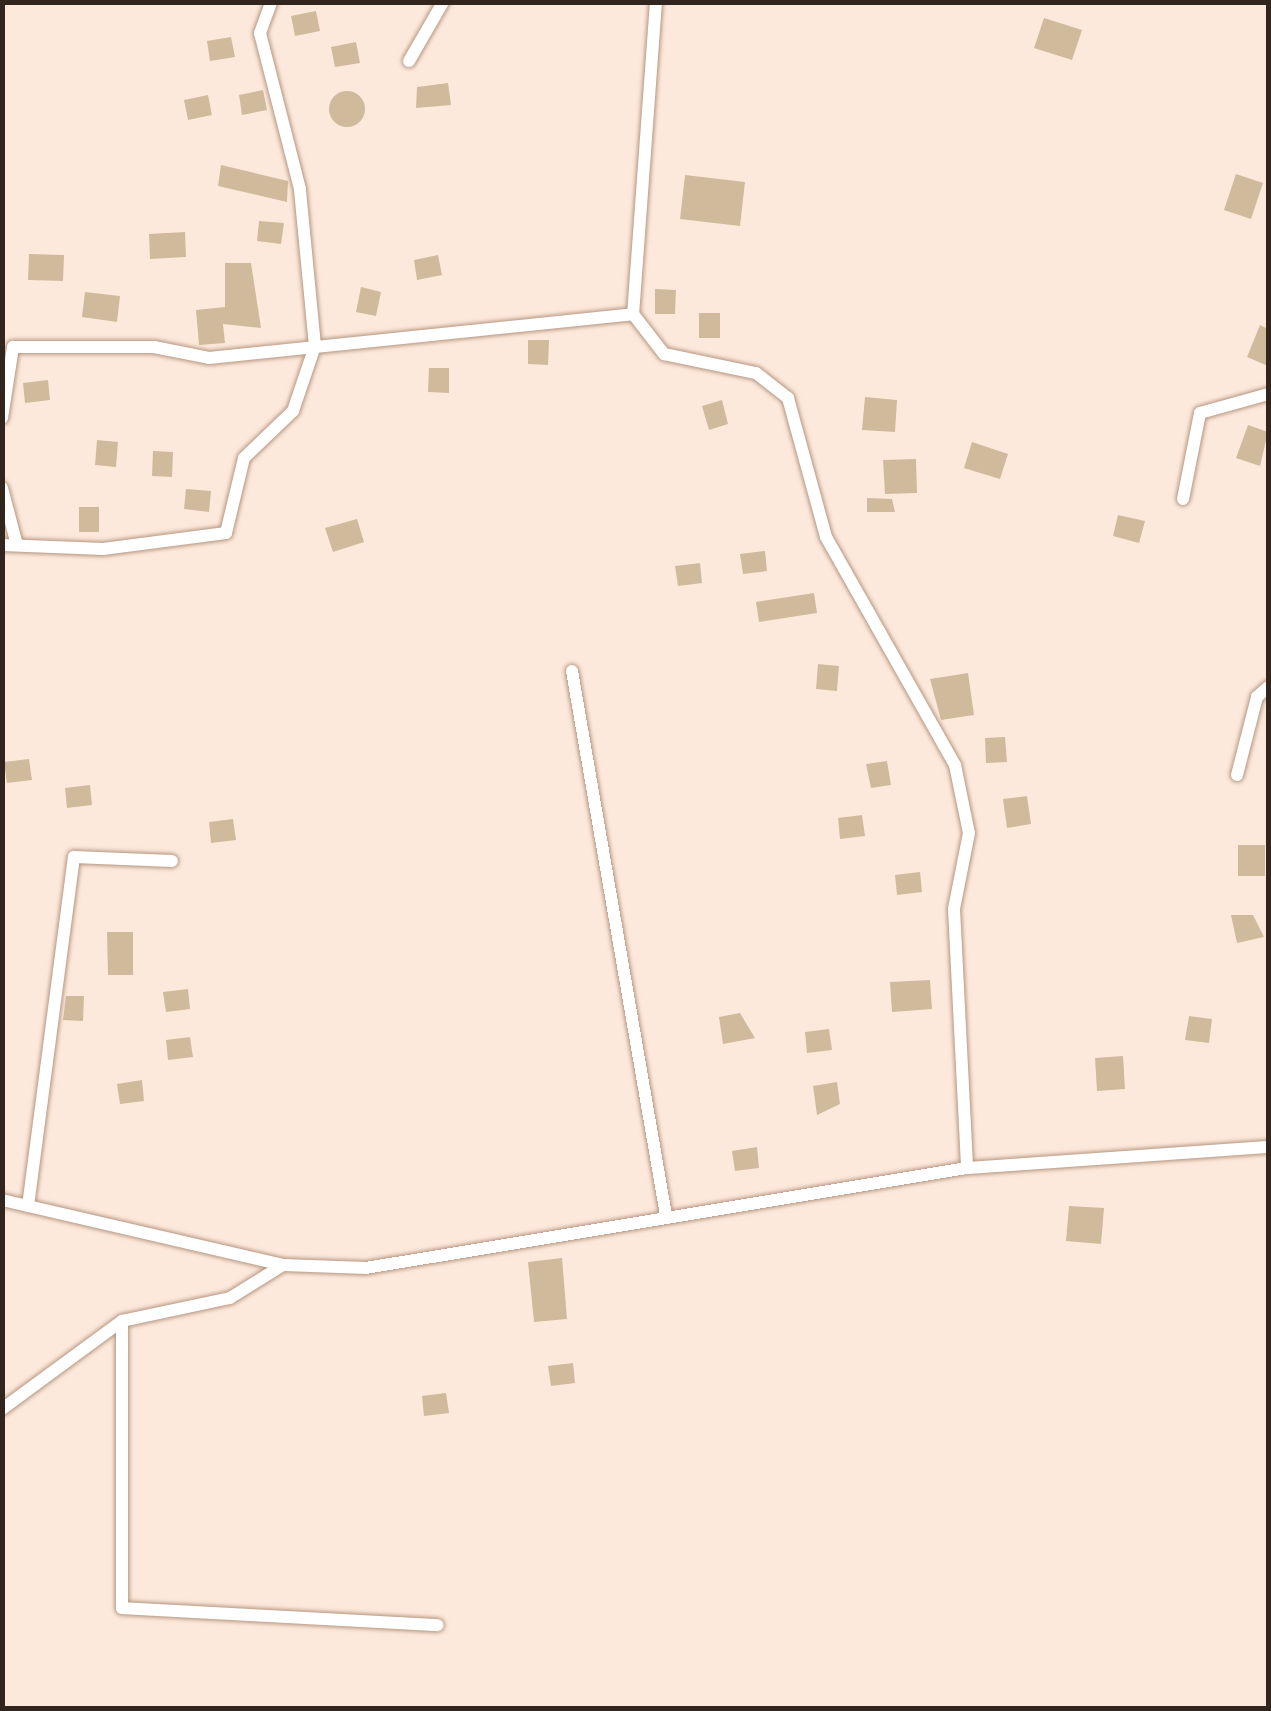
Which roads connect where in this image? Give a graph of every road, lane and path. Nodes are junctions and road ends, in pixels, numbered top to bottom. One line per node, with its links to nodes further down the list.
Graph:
1 (271, 2): 6 (street)
2 (443, 2): 4 (street)
3 (656, 2): 5 (street)
4 (409, 62)
5 (633, 314): 6 (street); 17 (street)
6 (315, 346): 8 (street); 11 (street)
7 (1268, 394): 10 (street)
8 (2, 418)
9 (2, 488): 11 (street)
10 (1183, 499)
11 (10, 545)
12 (572, 671): 20 (street)
13 (1268, 687): 14 (street)
14 (1237, 775)
15 (172, 861): 19 (street)
16 (1268, 1146): 17 (street)
17 (968, 1168): 20 (street)
18 (2, 1200): 19 (street)
19 (28, 1206): 21 (street)
20 (666, 1215): 21 (street)
21 (284, 1265): 22 (street)
22 (122, 1321): 23 (street); 24 (street)
23 (2, 1409)
24 (438, 1625)

